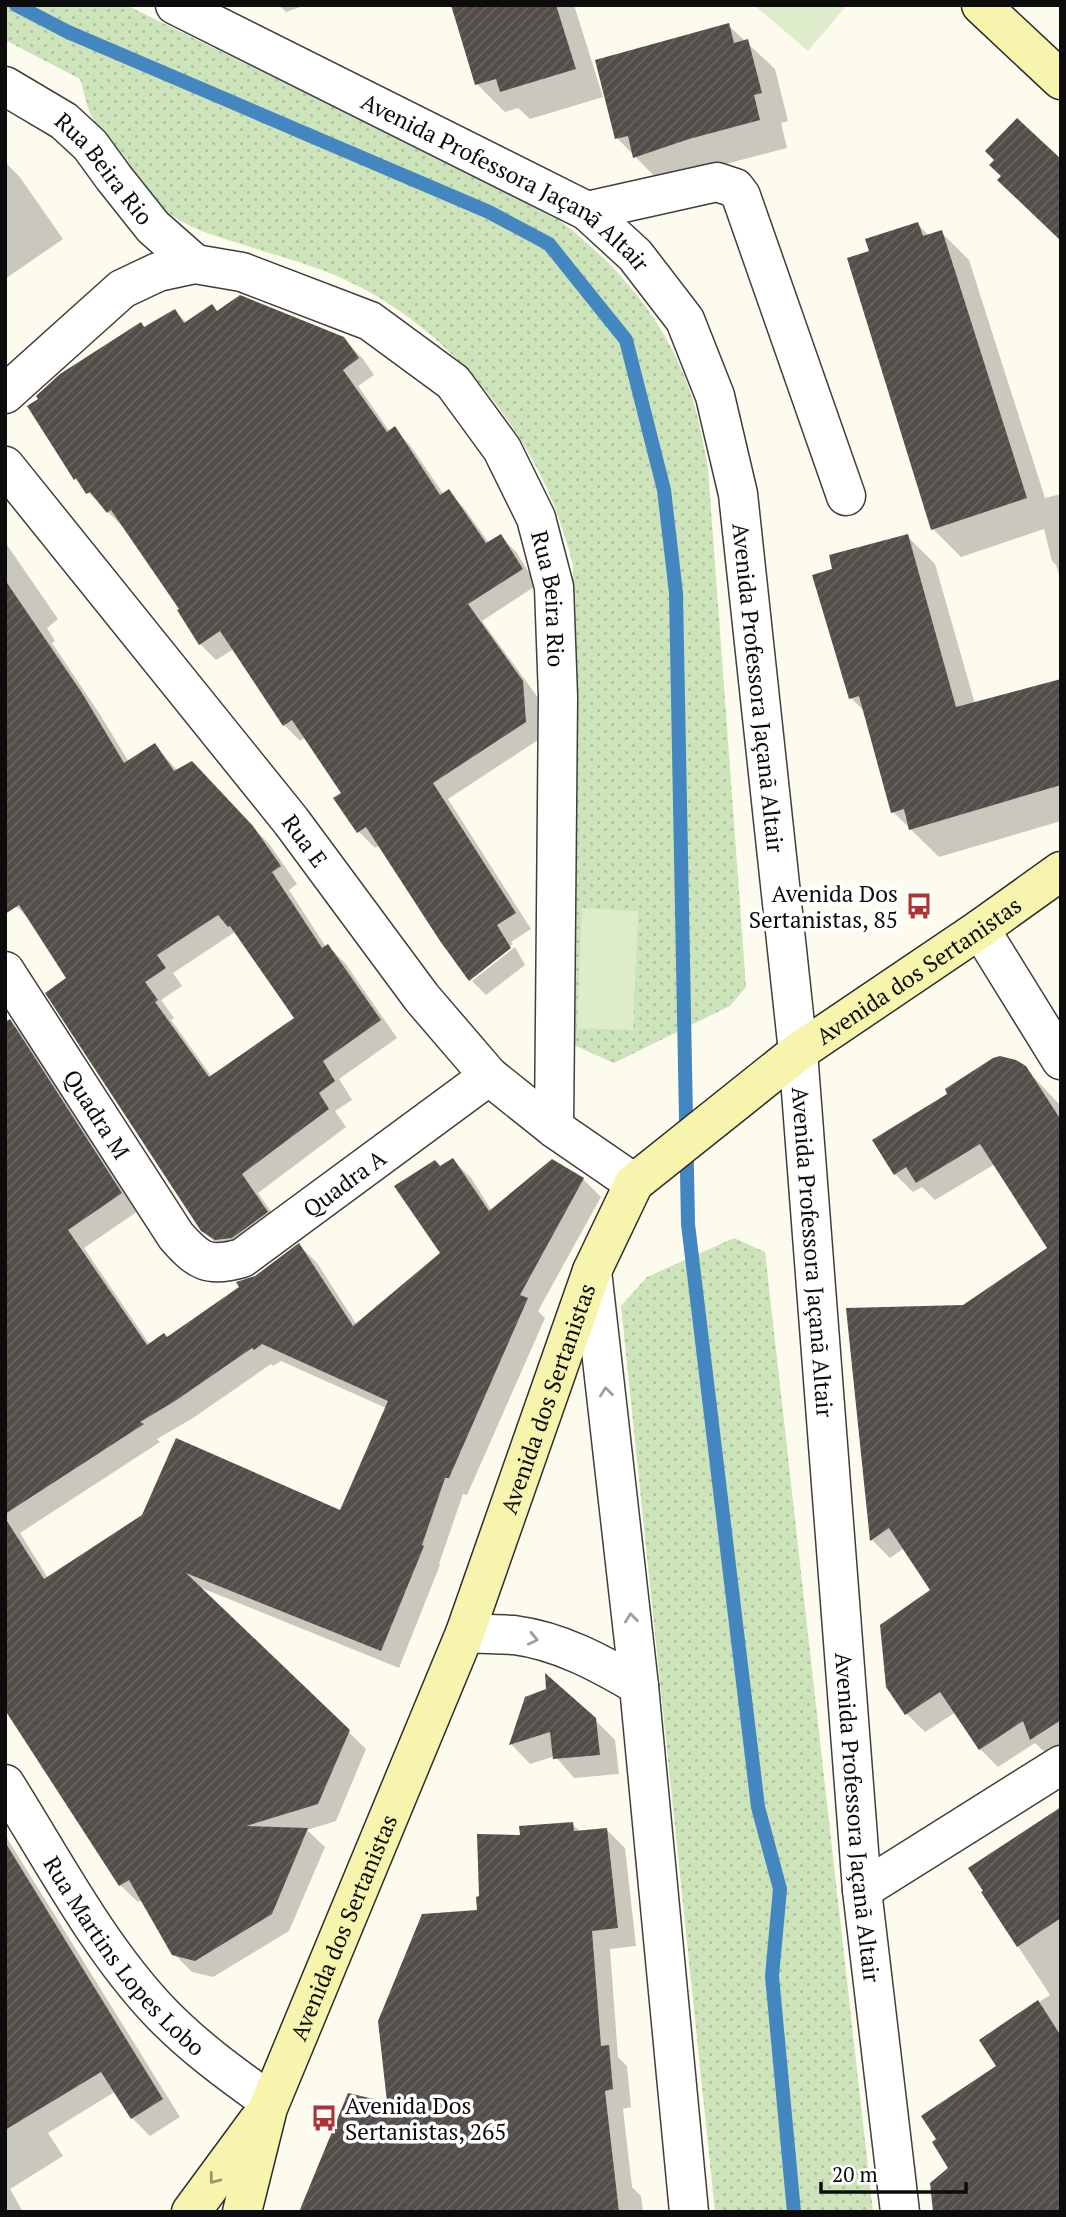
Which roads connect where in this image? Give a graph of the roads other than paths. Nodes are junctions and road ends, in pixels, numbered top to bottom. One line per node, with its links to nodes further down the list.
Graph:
1 (175, 5): 5 (street, Avenida Professora Jaçanã Altair)
2 (981, 5): 3 (main road)
3 (1061, 80)
4 (5, 86): 6 (street, Rua Beira Rio)
5 (587, 211): 9 (street); 13 (street, Avenida Professora Jaçanã Altair)
6 (195, 264): 7 (street, Rua Beira Rio); 16 (street, Rua Beira Rio)
7 (5, 394)
8 (5, 466): 15 (street, Rua E)
9 (846, 496)
10 (1061, 871): 11 (main road, Avenida dos Sertanistas)
11 (980, 929): 13 (main road, Avenida dos Sertanistas); 14 (street)
12 (5, 971): 18 (street, Quadra M)
13 (798, 1052): 17 (main road, Avenida dos Sertanistas); 24 (street, Avenida Professora Jaçanã Altair)
14 (1061, 1060)
15 (489, 1076): 16 (street, Rua E); 18 (street, Quadra A)
16 (554, 1128): 17 (street, Rua E)
17 (645, 1173): 19 (main road, Avenida dos Sertanistas)
18 (193, 1255)
19 (592, 1271): 20 (main road, Avenida dos Sertanistas); 21 (street, one-way to 19)
20 (465, 1633): 21 (street, one-way to 21); 25 (main road, Avenida dos Sertanistas)
21 (639, 1686): 28 (street)
22 (1061, 1765): 24 (street)
23 (5, 1784): 25 (street, Rua Martins Lopes Lobo)
24 (863, 1890): 29 (street, Avenida Professora Jaçanã Altair)
25 (269, 2105): 26 (main road, Avenida dos Sertanistas, one-way to 26); 27 (main road, Avenida dos Sertanistas)
26 (191, 2212)
27 (242, 2212)
28 (689, 2212)
29 (900, 2212)

